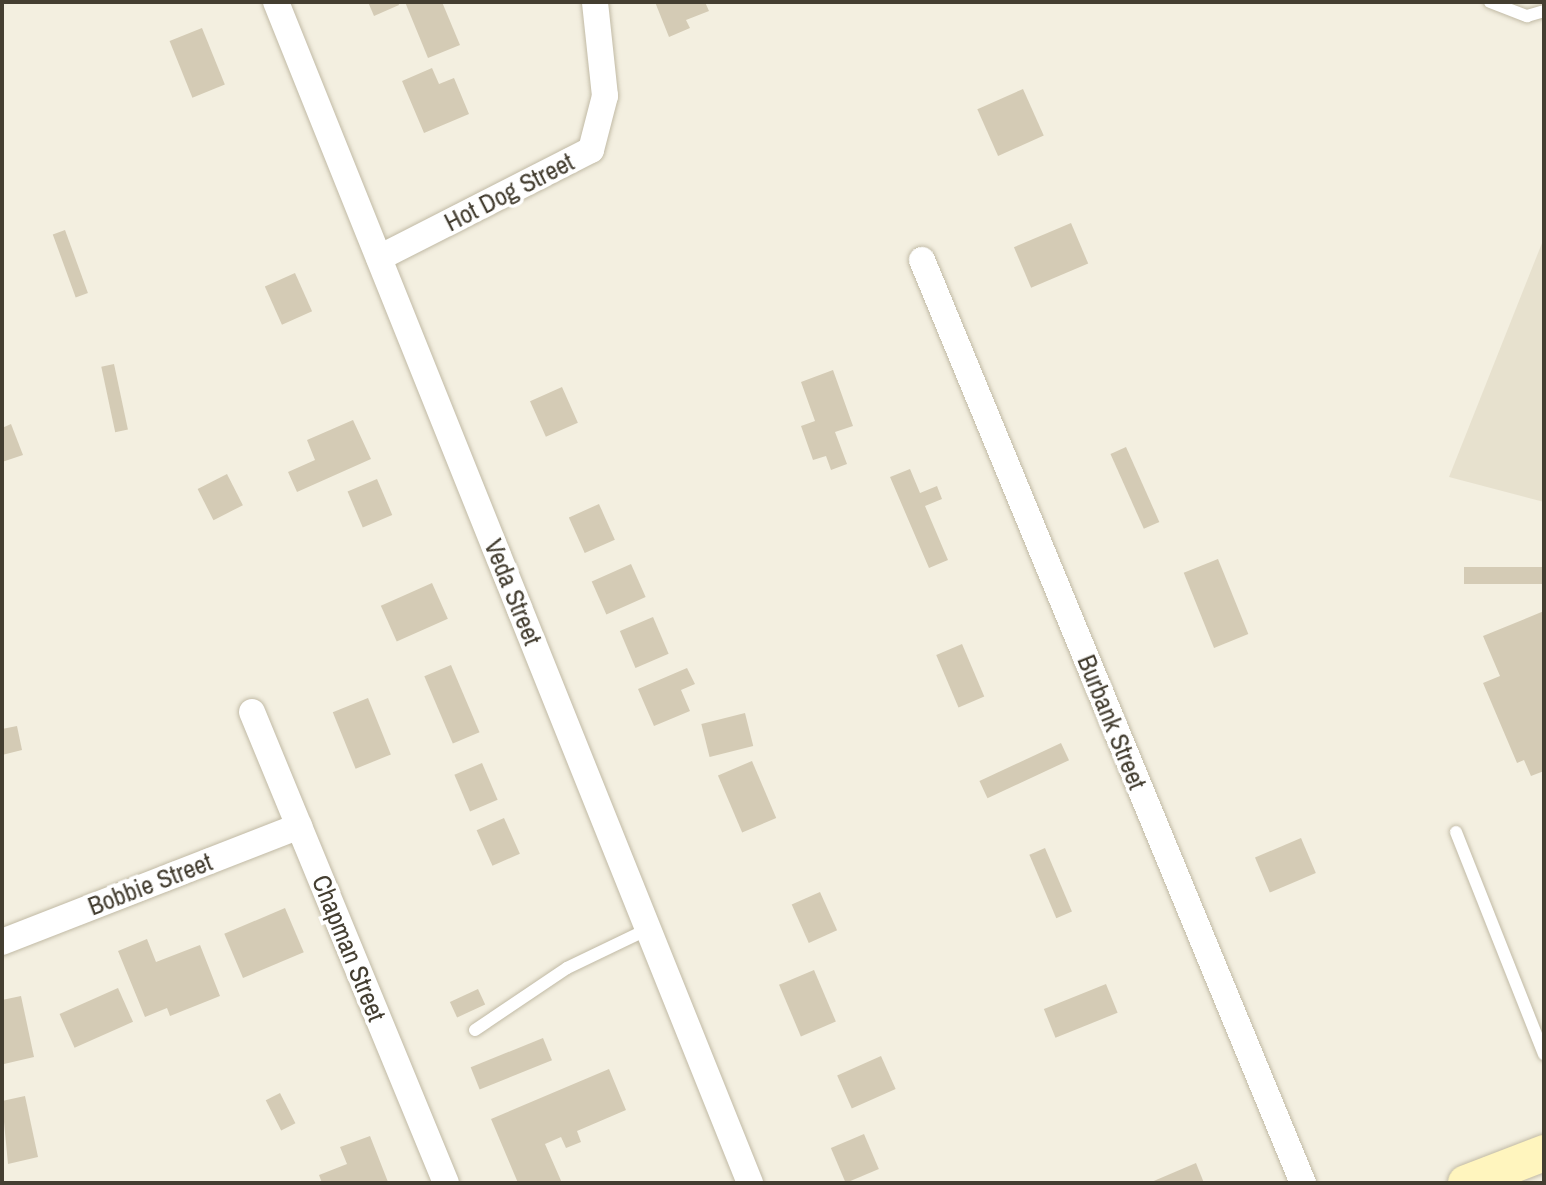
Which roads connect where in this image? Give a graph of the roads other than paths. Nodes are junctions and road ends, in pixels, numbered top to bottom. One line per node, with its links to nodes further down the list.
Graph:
1 (276, 2): 5 (street, Veda Street)
2 (595, 2): 5 (street, Hot Dog Street)
3 (1490, 2): 4 (lane)
4 (1544, 11)
5 (379, 258): 10 (street, Veda Street)
6 (922, 260): 17 (street, Burbank Street)
7 (252, 712): 8 (street, Chapman Street)
8 (299, 826): 11 (street, Bobbie Street); 15 (street, Chapman Street)
9 (1456, 832): 13 (lane)
10 (648, 929): 12 (lane); 16 (street, Veda Street)
11 (2, 942)
12 (475, 1030)
13 (1544, 1054)
14 (1544, 1153): 18 (main road)
15 (446, 1183)
16 (750, 1183)
17 (1303, 1183)
18 (1466, 1183)

